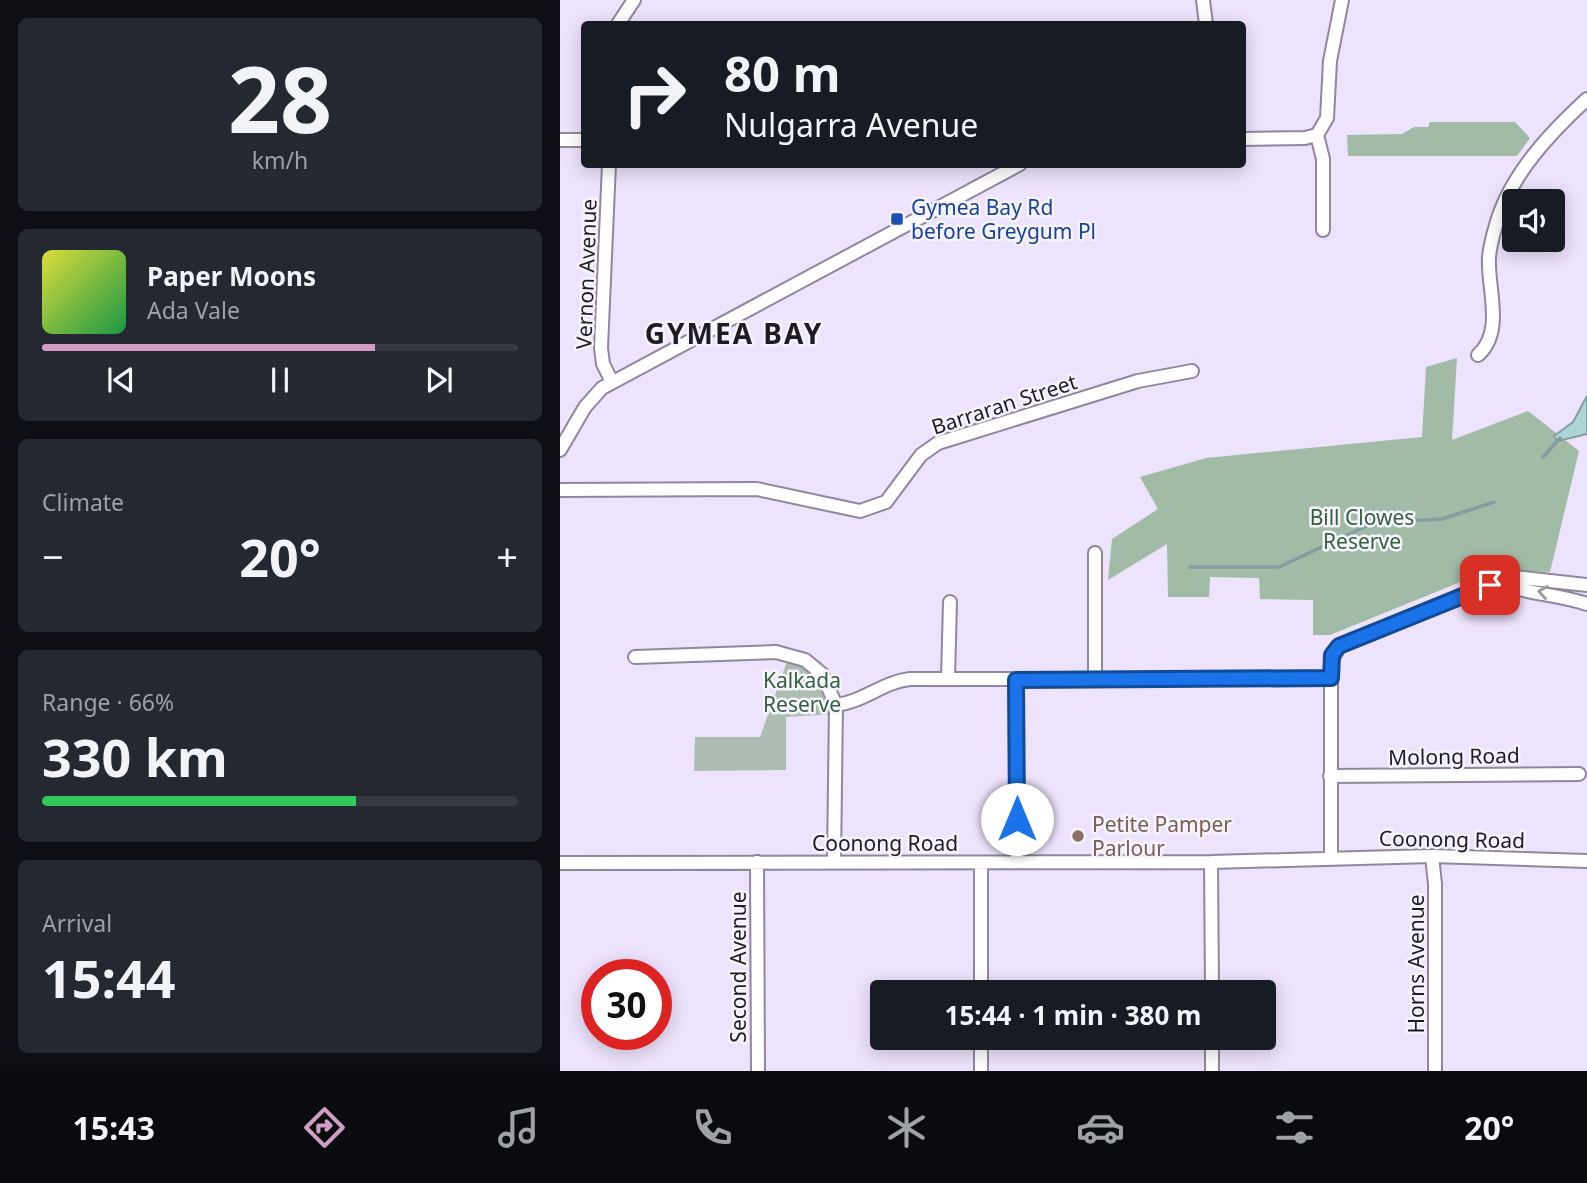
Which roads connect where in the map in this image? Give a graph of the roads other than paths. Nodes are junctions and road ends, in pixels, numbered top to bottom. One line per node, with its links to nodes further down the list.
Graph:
1 (634, 0): 4 (street)
2 (1203, 0): 5 (street)
3 (1342, 0): 7 (street)
4 (620, 21)
5 (1206, 21)
6 (1587, 99): 14 (street)
7 (1317, 135): 8 (street); 13 (street)
8 (1246, 139)
9 (560, 141): 10 (street)
10 (581, 141)
11 (609, 168): 16 (street, Vernon Avenue)
12 (1013, 168): 16 (street)
13 (1323, 230)
14 (1478, 355)
15 (1192, 371): 18 (street, Barraran Street)
16 (612, 382): 17 (street)
17 (560, 450)
18 (560, 490)
19 (1095, 553): 26 (street)
20 (1499, 583): 21 (street); 23 (street, one-way to 20); 27 (street)
21 (1587, 585)
22 (950, 601): 25 (street)
23 (1587, 604)
24 (635, 657): 29 (street)
25 (948, 678): 28 (street); 29 (street)
26 (1095, 678): 27 (street); 28 (street)
27 (1331, 678): 31 (street)
28 (1016, 680): 37 (street)
29 (836, 705): 36 (street)
30 (1579, 774): 31 (street, Molong Road)
31 (1330, 776): 33 (street)
32 (1432, 856): 33 (street, Coonong Road); 34 (street, Coonong Road); 48 (street, Horns Avenue)
33 (1331, 859): 38 (street, Coonong Road)
34 (1587, 861)
35 (757, 862): 36 (street, Coonong Road); 39 (street, Coonong Road); 45 (street, Second Avenue)
36 (834, 862): 40 (street, Coonong Road)
37 (1017, 862): 38 (street, Coonong Road); 40 (street, Coonong Road)
38 (1211, 862): 42 (street)
39 (560, 863)
40 (981, 863): 41 (street)
41 (981, 980)
42 (1212, 980)
43 (981, 1050): 46 (street)
44 (1212, 1050): 47 (street)
45 (758, 1071)
46 (981, 1071)
47 (1212, 1071)
48 (1435, 1071)

